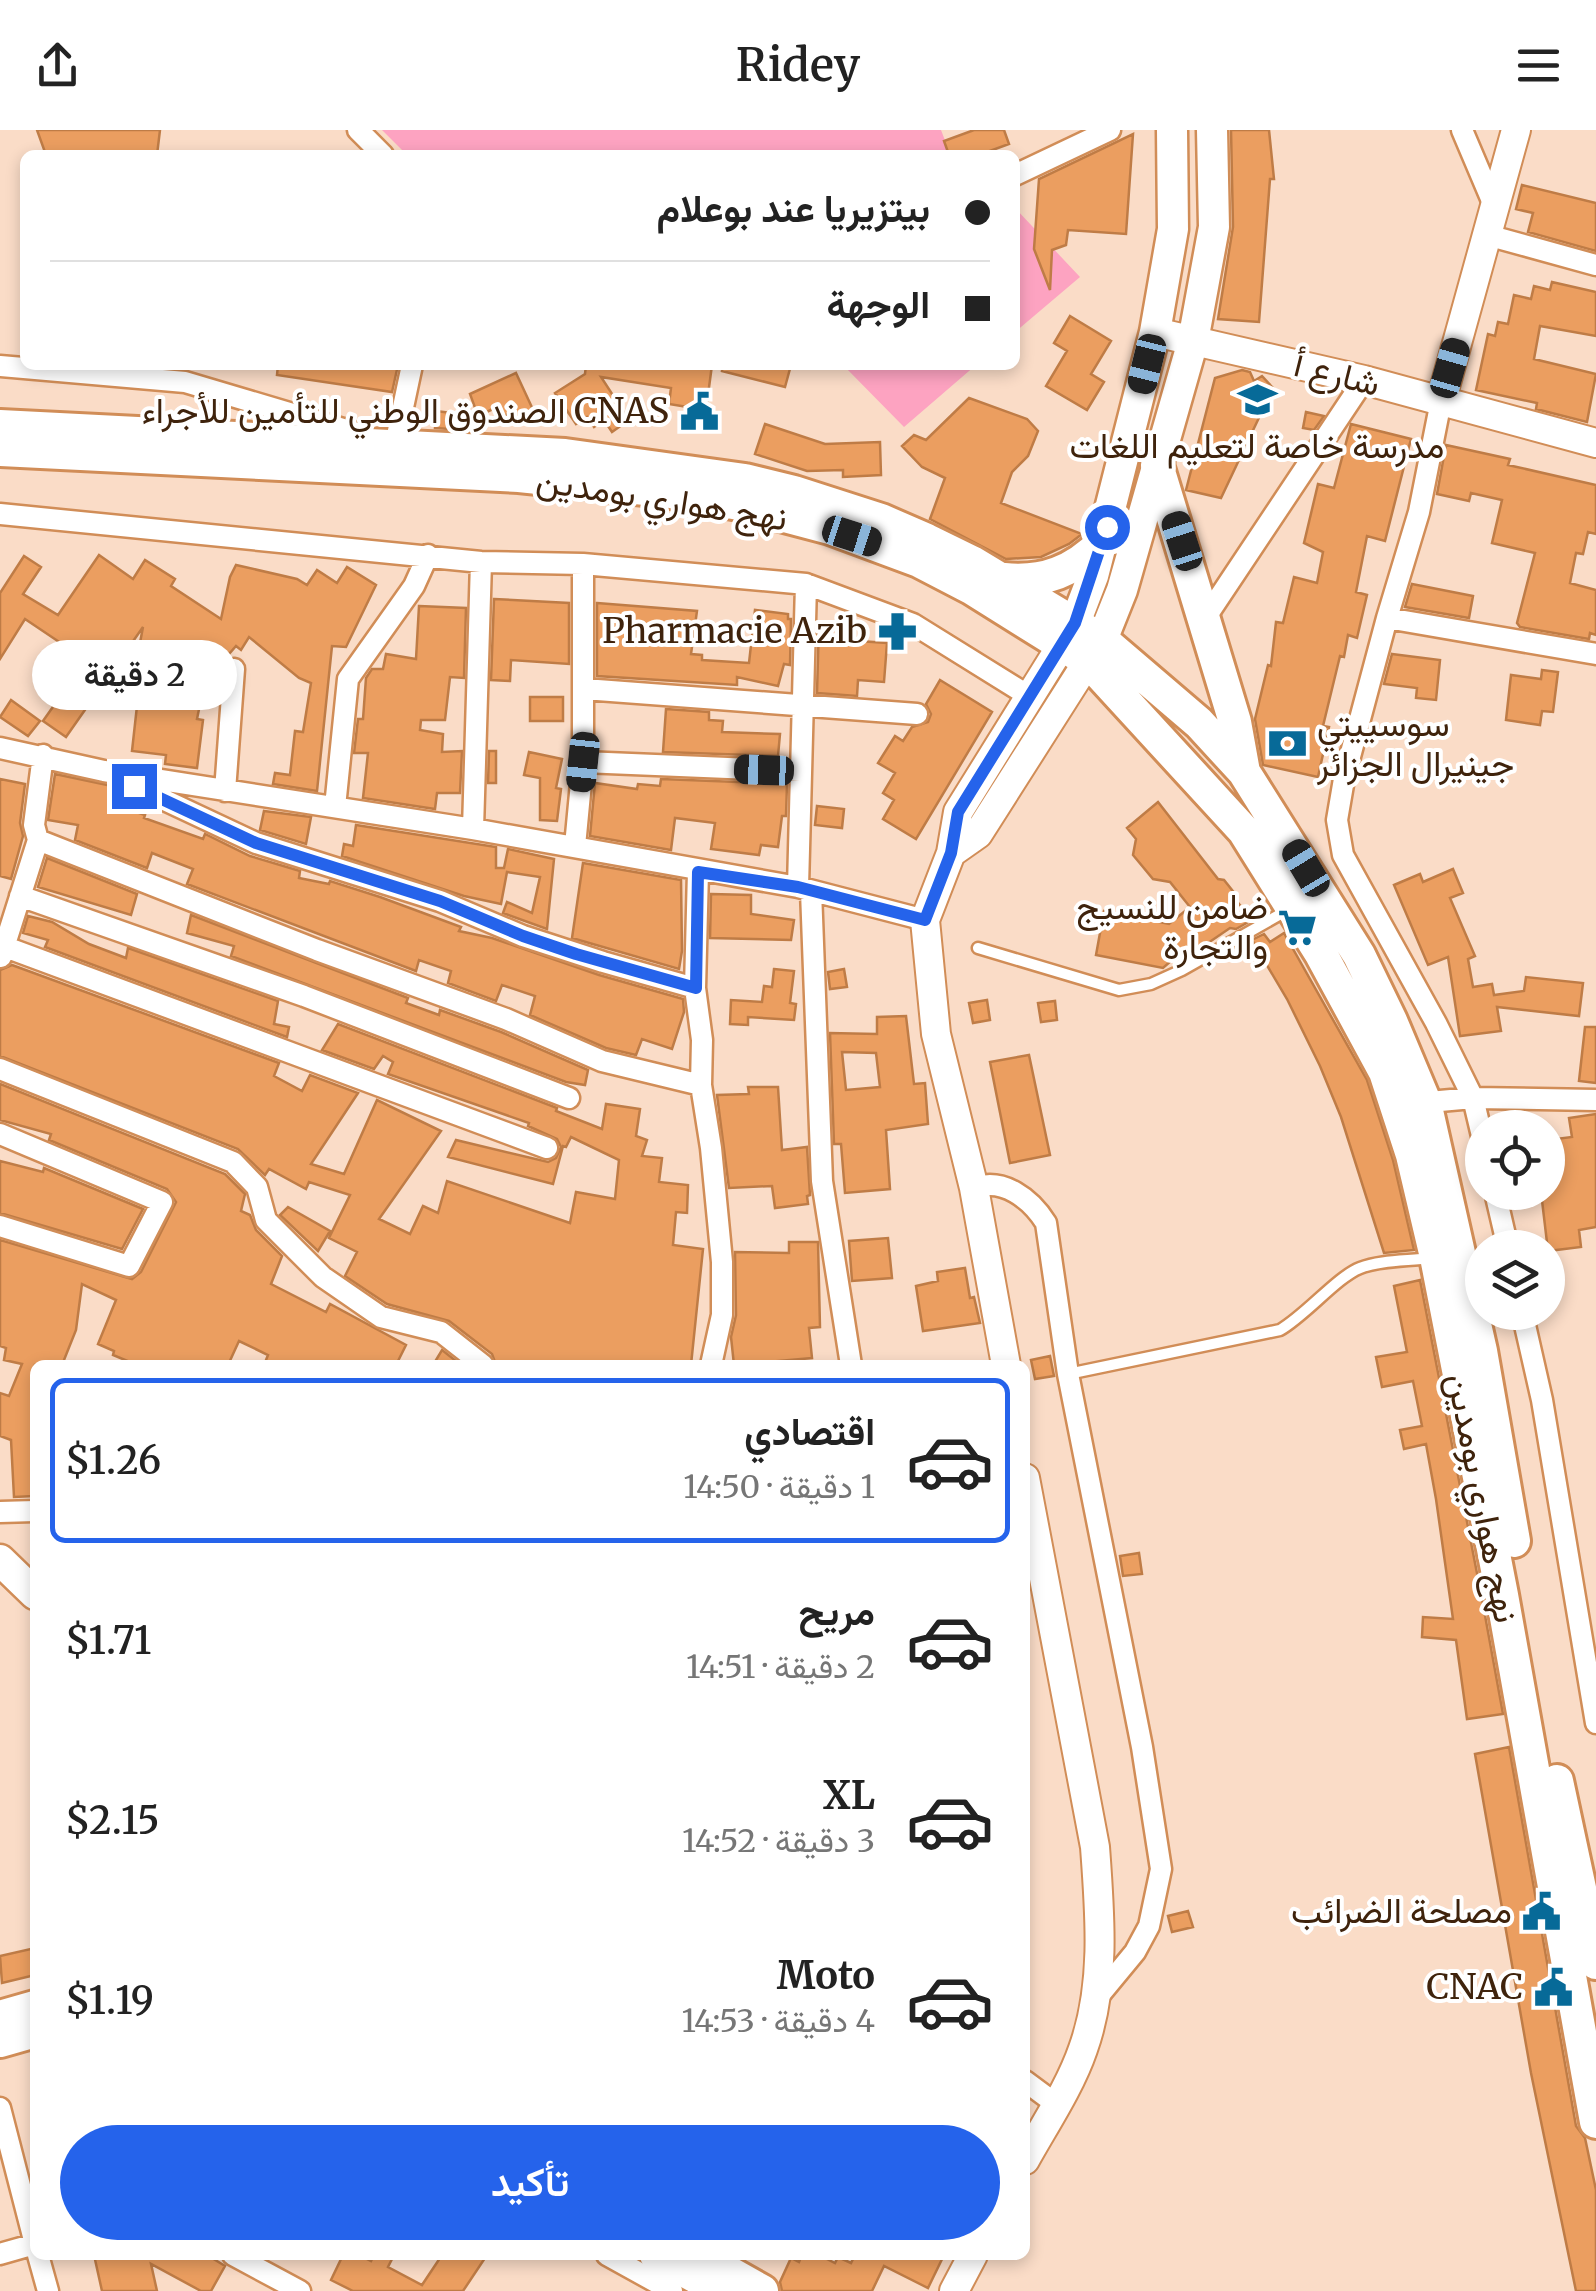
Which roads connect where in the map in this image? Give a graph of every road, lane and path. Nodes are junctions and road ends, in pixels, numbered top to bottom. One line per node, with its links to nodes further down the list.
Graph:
1 (358, 130): 7 (street)
2 (1110, 130): 8 (street)
3 (1172, 130): 12 (main road)
4 (1212, 130): 13 (main road)
5 (1462, 130): 9 (street)
6 (1516, 130): 9 (street)
7 (378, 150)
8 (1020, 173)
9 (1494, 203): 10 (street)
10 (1487, 235): 11 (street); 17 (street)
11 (1596, 265)
12 (1155, 332): 13 (street, شارع أ); 24 (main road)
13 (1193, 341): 16 (street, شارع أ); 22 (main road)
14 (46, 370): 20 (street)
15 (411, 370): 20 (street)
16 (1364, 380): 17 (street, شارع أ); 30 (street)
17 (1440, 402): 19 (street, شارع أ); 31 (street)
18 (0, 426): 20 (main road, نهج هواري بومدين)
19 (1596, 443)
20 (395, 445): 28 (main road, نهج هواري بومدين)
21 (0, 450): 32 (main road, نهج هواري بومدين)
22 (1157, 465): 30 (main road); 32 (main road)
23 (0, 514): 25 (street)
24 (1102, 542): 28 (main road); 32 (main road)
25 (428, 555): 26 (street); 46 (street)
26 (481, 562): 27 (street); 47 (street)
27 (584, 564): 29 (street); 35 (street)
28 (1002, 579): 32 (main road, نهج هواري بومدين)
29 (806, 584): 36 (street); 37 (street)
30 (1206, 617): 44 (main road)
31 (1386, 618): 33 (street); 62 (street)
32 (1082, 642): 36 (street); 44 (main road, نهج هواري بومدين); 50 (street); 54 (main road, نهج هواري بومدين)
33 (1596, 654)
34 (234, 669): 45 (street)
35 (584, 690): 37 (street); 41 (street)
36 (1030, 696): 50 (street)
37 (804, 708): 38 (street); 43 (street)
38 (917, 714)
39 (0, 748): 40 (street)
40 (43, 756): 42 (street); 48 (street)
41 (583, 762): 43 (street); 49 (street)
42 (104, 771): 45 (street); 58 (street)
43 (800, 771): 52 (street)
44 (1244, 772): 64 (main road, نهج هواري بومدين)
45 (225, 790): 46 (street)
46 (335, 807): 47 (street)
47 (474, 829): 49 (street)
48 (38, 840): 53 (street); 60 (street)
49 (575, 846): 51 (street)
50 (951, 853): 55 (street)
51 (698, 872): 52 (street); 58 (street)
52 (805, 889): 55 (street); 74 (street)
53 (20, 896): 57 (street); 61 (street)
54 (1291, 908): 56 (lane); 64 (main road, نهج هواري بومدين)
55 (925, 920): 68 (street)
56 (978, 948)
57 (1, 950): 67 (street)
58 (696, 988): 60 (street)
59 (0, 1068): 72 (street)
60 (701, 1084): 73 (street)
61 (570, 1098)
62 (1473, 1098): 63 (street); 64 (street); 65 (street)
63 (1596, 1100)
64 (1410, 1104): 70 (main road, نهج هواري بومدين); 83 (main road, نهج هواري بومدين)
65 (1476, 1110)
66 (0, 1134): 69 (street)
67 (547, 1148)
68 (974, 1188): 75 (street); 76 (street)
69 (0, 1226)
70 (1436, 1257): 76 (lane); 92 (main road, نهج هواري بومدين)
71 (1526, 1330): 82 (street)
72 (477, 1360)
73 (712, 1360)
74 (850, 1360)
75 (1005, 1360)
76 (1068, 1374): 84 (street)
77 (1030, 1504): 84 (street)
78 (30, 1511): 79 (street)
79 (0, 1512)
80 (0, 1560): 81 (main road)
81 (30, 1589)
82 (1596, 1724)
83 (1596, 1963)
84 (1097, 1998): 90 (street)
85 (30, 2008): 86 (main road)
86 (0, 2017)
87 (30, 2032): 88 (main road)
88 (0, 2041)
89 (1030, 2084): 90 (street)
90 (1056, 2104): 93 (street)
91 (0, 2108): 94 (street)
92 (1596, 2122)
93 (1030, 2151)
94 (30, 2225)
95 (30, 2245): 96 (street)
96 (0, 2254)
97 (39, 2260): 103 (street)
98 (242, 2260): 104 (street)
99 (616, 2260): 105 (street)
100 (665, 2260): 106 (main road)
101 (707, 2260): 107 (main road)
102 (970, 2260): 108 (street)
103 (48, 2291)
104 (300, 2291)
105 (672, 2291)
106 (720, 2291)
107 (762, 2291)
108 (954, 2291)

